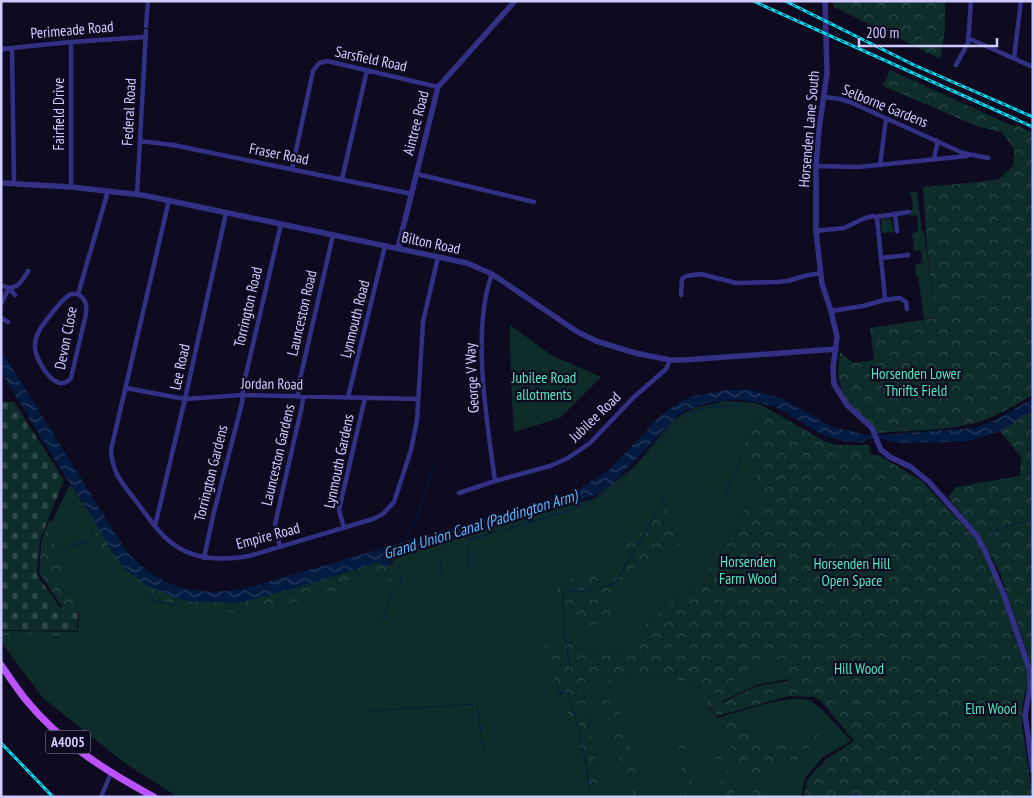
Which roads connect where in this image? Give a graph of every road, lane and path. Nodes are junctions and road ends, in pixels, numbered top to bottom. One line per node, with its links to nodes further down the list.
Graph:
1 (148, 1): 6 (street, Federal Road)
2 (515, 1): 15 (street, Aintree Road)
3 (825, 1): 16 (street, Horsenden Lane South)
4 (971, 1): 7 (street)
5 (1021, 1): 11 (street)
6 (145, 38): 8 (street, Perimeade Road); 19 (street, Federal Road)
7 (968, 38): 11 (street); 12 (street)
8 (72, 42): 9 (street, Perimeade Road); 28 (street, Fairfield Drive)
9 (12, 48): 10 (street, Perimeade Road); 27 (street)
10 (1, 49)
11 (1014, 58): 13 (street)
12 (956, 65)
13 (1033, 67)
14 (367, 70): 15 (street, Sarsfield Road); 23 (street, Sarsfield Road); 25 (street)
15 (438, 87): 24 (street, Aintree Road)
16 (824, 97): 17 (street, Selborne Gardens); 22 (street, Horsenden Lane South)
17 (886, 119): 18 (street, Selborne Gardens); 21 (street)
18 (936, 140): 20 (street, Selborne Gardens); 20 (street, Selborne Gardens)
19 (140, 141): 23 (street, Fraser Road); 31 (street, Federal Road)
20 (934, 158): 21 (street)
21 (880, 165): 22 (street)
22 (816, 166): 39 (street, Horsenden Lane South)
23 (292, 169): 25 (street, Fraser Road)
24 (417, 174): 30 (street, Aintree Road); 33 (street)
25 (342, 179): 30 (street, Fraser Road)
26 (1, 183): 27 (street, Bilton Road)
27 (14, 184): 28 (street, Bilton Road)
28 (71, 187): 29 (street, Bilton Road)
29 (108, 191): 31 (street, Bilton Road); 52 (street, Devon Close)
30 (412, 194): 43 (street, Aintree Road)
31 (137, 195): 32 (street, Bilton Road)
32 (169, 200): 35 (street, Bilton Road); 63 (street, Empire Road)
33 (534, 202)
34 (909, 212): 36 (street)
35 (226, 213): 38 (street, Bilton Road); 68 (street, Lee Road)
36 (895, 214): 37 (street); 40 (street)
37 (876, 217): 39 (street); 46 (street)
38 (281, 224): 41 (street, Bilton Road); 64 (street, Torrington Road)
39 (816, 231): 48 (street, Horsenden Lane South)
40 (897, 231)
41 (333, 235): 42 (street, Bilton Road); 65 (street, Launceston Road)
42 (385, 246): 43 (street, Bilton Road); 66 (street, Lynmouth Road)
43 (398, 248): 45 (street, Bilton Road)
44 (908, 255): 46 (street)
45 (438, 257): 49 (street, Bilton Road); 69 (street, Empire Road)
46 (881, 258): 55 (street)
47 (25, 273): 51 (street)
48 (820, 273): 54 (street); 58 (street, Horsenden Lane South)
49 (492, 274): 62 (street, Bilton Road); 70 (street, George V Way)
50 (1, 285): 51 (street)
51 (9, 288): 53 (street); 56 (street)
52 (78, 294): 52 (street, Devon Close)
53 (14, 295)
54 (681, 295)
55 (884, 300): 57 (street); 58 (street)
56 (1, 304)
57 (907, 309)
58 (831, 311): 61 (street, Horsenden Lane South)
59 (1, 318): 60 (street)
60 (8, 322)
61 (836, 349): 62 (street, Bilton Road); 77 (street, Horsenden Lane South)
62 (670, 360): 70 (street, Jubilee Road)
63 (126, 388): 68 (street, Jordan Road); 72 (street, Empire Road)
64 (243, 395): 65 (street, Jordan Road); 68 (street, Jordan Road); 75 (street, Torrington Gardens)
65 (300, 397): 66 (street, Jordan Road); 74 (street, Launceston Gardens)
66 (348, 397): 67 (street, Jordan Road)
67 (366, 398): 69 (street, Jordan Road); 73 (street, Lynmouth Gardens)
68 (185, 399): 72 (street, Lee Road)
69 (418, 399): 73 (street, Empire Road)
70 (495, 481): 71 (street, Jubilee Road)
71 (459, 493)
72 (155, 526): 75 (street, Empire Road)
73 (344, 528): 74 (street, Empire Road)
74 (280, 546): 75 (street, Empire Road)
75 (204, 558)
76 (1, 665): 78 (main road, A4005)
77 (1033, 771)
78 (111, 774): 79 (street); 80 (main road, A4005)
79 (101, 797)
80 (154, 797)

